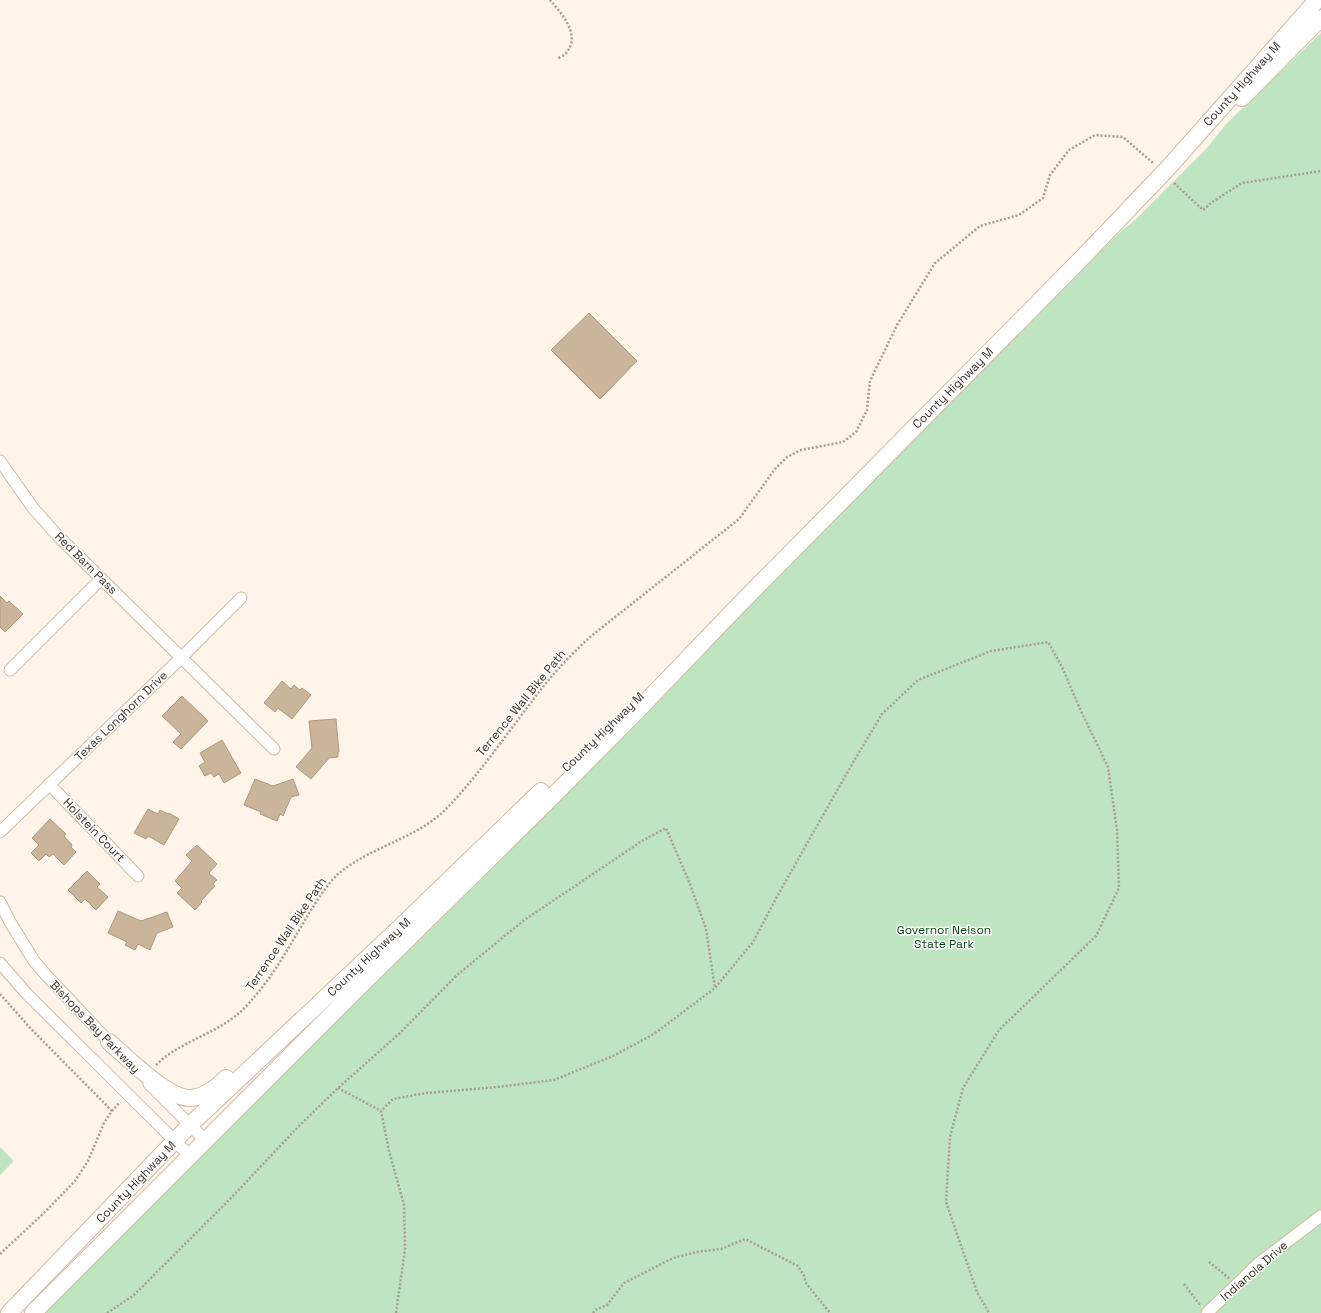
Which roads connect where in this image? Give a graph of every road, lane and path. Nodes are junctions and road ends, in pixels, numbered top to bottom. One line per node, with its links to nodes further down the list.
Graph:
1 (550, 0): 4 (path)
2 (1317, 0): 7 (main road, County Highway M)
3 (1321, 18): 7 (main road, County Highway M)
4 (557, 59)
5 (1153, 163): 24 (path, Terrence Wall Bike Path)
6 (1321, 171): 7 (path)
7 (1170, 175): 11 (main road, County Highway M)
8 (0, 461): 9 (street, Red Barn Pass)
9 (101, 579): 12 (street, Red Barn Pass); 13 (street)
10 (240, 598): 12 (street, Texas Longhorn Drive)
11 (736, 608): 19 (main road, County Highway M); 30 (main road, County Highway M)
12 (181, 658): 14 (street, Red Barn Pass); 15 (street, Texas Longhorn Drive)
13 (10, 670)
14 (274, 749)
15 (49, 784): 16 (street, Texas Longhorn Drive); 17 (street, Holstein Court)
16 (0, 832)
17 (138, 876)
18 (0, 902): 23 (street, Bishops Bay Parkway)
19 (364, 961): 24 (main road); 29 (main road, County Highway M)
20 (0, 963): 26 (street, Bishops Bay Parkway)
21 (716, 988): 25 (path); 28 (path); 45 (path)
22 (0, 994): 27 (path)
23 (109, 1042): 24 (main road); 29 (street, Bishops Bay Parkway)
24 (147, 1074)
25 (338, 1088): 28 (path); 41 (path)
26 (127, 1094): 27 (path); 31 (street, Bishops Bay Parkway)
27 (112, 1111): 34 (path)
28 (381, 1111): 42 (path)
29 (190, 1125): 30 (street, Bishops Bay Parkway); 31 (main road, County Highway M)
30 (205, 1140): 32 (main road, County Highway M)
31 (175, 1141): 32 (street, Bishops Bay Parkway); 39 (main road, County Highway M)
32 (190, 1156): 40 (main road, County Highway M)
33 (1321, 1216): 37 (street, Indianola Drive)
34 (0, 1254)
35 (1209, 1262): 37 (path)
36 (1184, 1284): 38 (path)
37 (1237, 1284): 38 (street, Indianola Drive)
38 (1205, 1310)
39 (9, 1313)
40 (33, 1313)
41 (107, 1313)
42 (396, 1313)
43 (593, 1313): 44 (path)
44 (830, 1313)
45 (989, 1313)

